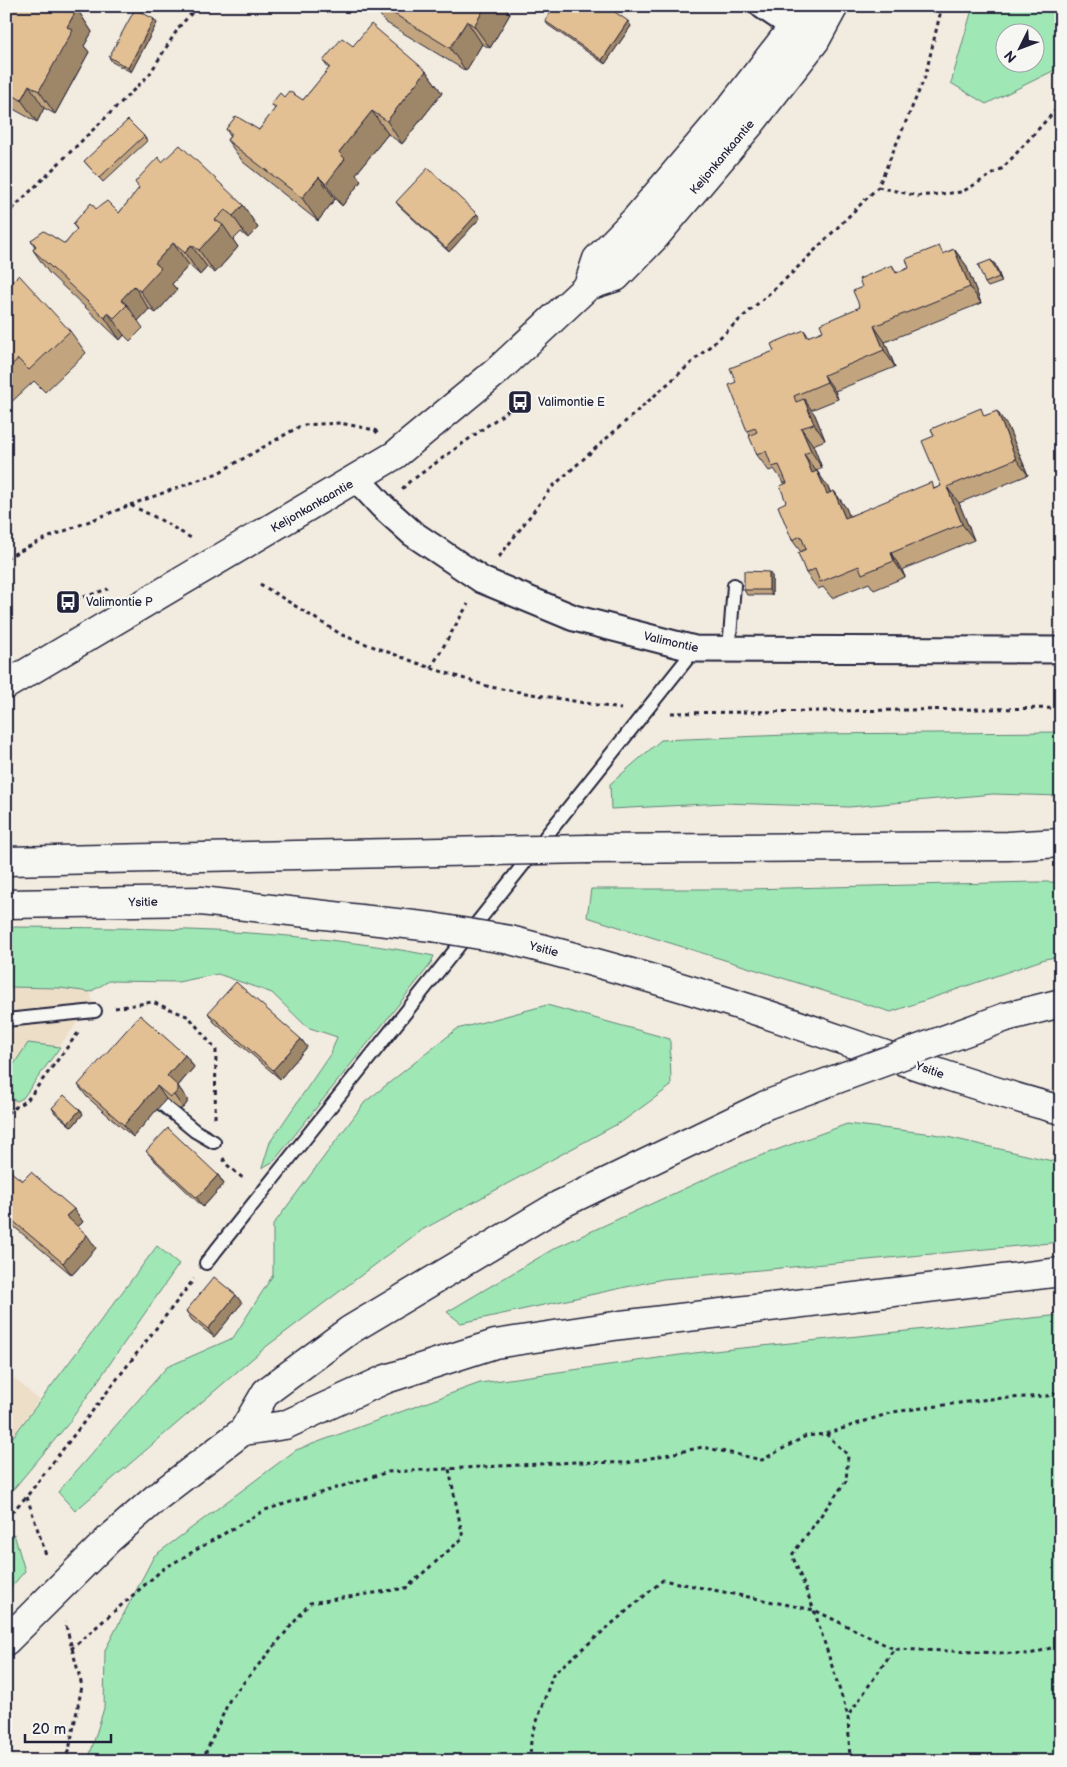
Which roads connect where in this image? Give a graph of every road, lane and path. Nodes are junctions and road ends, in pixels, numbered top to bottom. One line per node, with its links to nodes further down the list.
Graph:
1 (198, 6): 8 (path)
2 (763, 6): 5 (street)
3 (834, 6): 5 (main road, Keljonkankaantie)
4 (942, 6): 7 (path)
5 (804, 25): 11 (main road, Keljonkankaantie)
6 (1061, 104): 7 (path)
7 (878, 187): 16 (path)
8 (6, 215)
9 (520, 402): 12 (path)
10 (375, 430): 13 (path)
11 (357, 479): 16 (street, Valimontie); 23 (main road, Keljonkankaantie)
12 (414, 479)
13 (130, 505): 14 (path); 15 (path)
14 (190, 538)
15 (6, 558)
16 (482, 580): 19 (street, Valimontie); 22 (path)
17 (260, 584): 22 (path)
18 (734, 585): 20 (lane)
19 (695, 649): 20 (street, Valimontie); 25 (lane)
20 (729, 650): 21 (street, Valimontie)
21 (1061, 650)
22 (431, 668): 25 (path)
23 (6, 685)
24 (1061, 708): 25 (path)
25 (645, 713): 36 (lane)
26 (1061, 843): 27 (main road, bridge)
27 (6, 860)
28 (6, 904): 33 (main road, Ysitie, bridge)
29 (1061, 1003): 40 (main road, bridge)
30 (95, 1011): 31 (lane); 34 (path); 35 (path)
31 (6, 1020)
32 (162, 1104): 35 (lane)
33 (1061, 1110)
34 (7, 1113)
35 (214, 1142): 36 (path)
36 (261, 1193): 37 (lane)
37 (206, 1263): 43 (path)
38 (1061, 1272): 40 (main road)
39 (1061, 1392): 41 (path)
40 (243, 1431): 48 (main road)
41 (826, 1434): 42 (path); 46 (path)
42 (449, 1469): 50 (path); 54 (path)
43 (27, 1496): 44 (path); 45 (path)
44 (6, 1518)
45 (46, 1555)
46 (814, 1610): 51 (path); 52 (path); 55 (path)
47 (65, 1622): 50 (path)
48 (6, 1641)
49 (1061, 1645): 51 (path)
50 (72, 1649): 53 (path)
51 (894, 1649): 52 (path)
52 (848, 1716): 56 (path)
53 (63, 1761)
54 (202, 1761)
55 (530, 1761)
56 (850, 1761)

